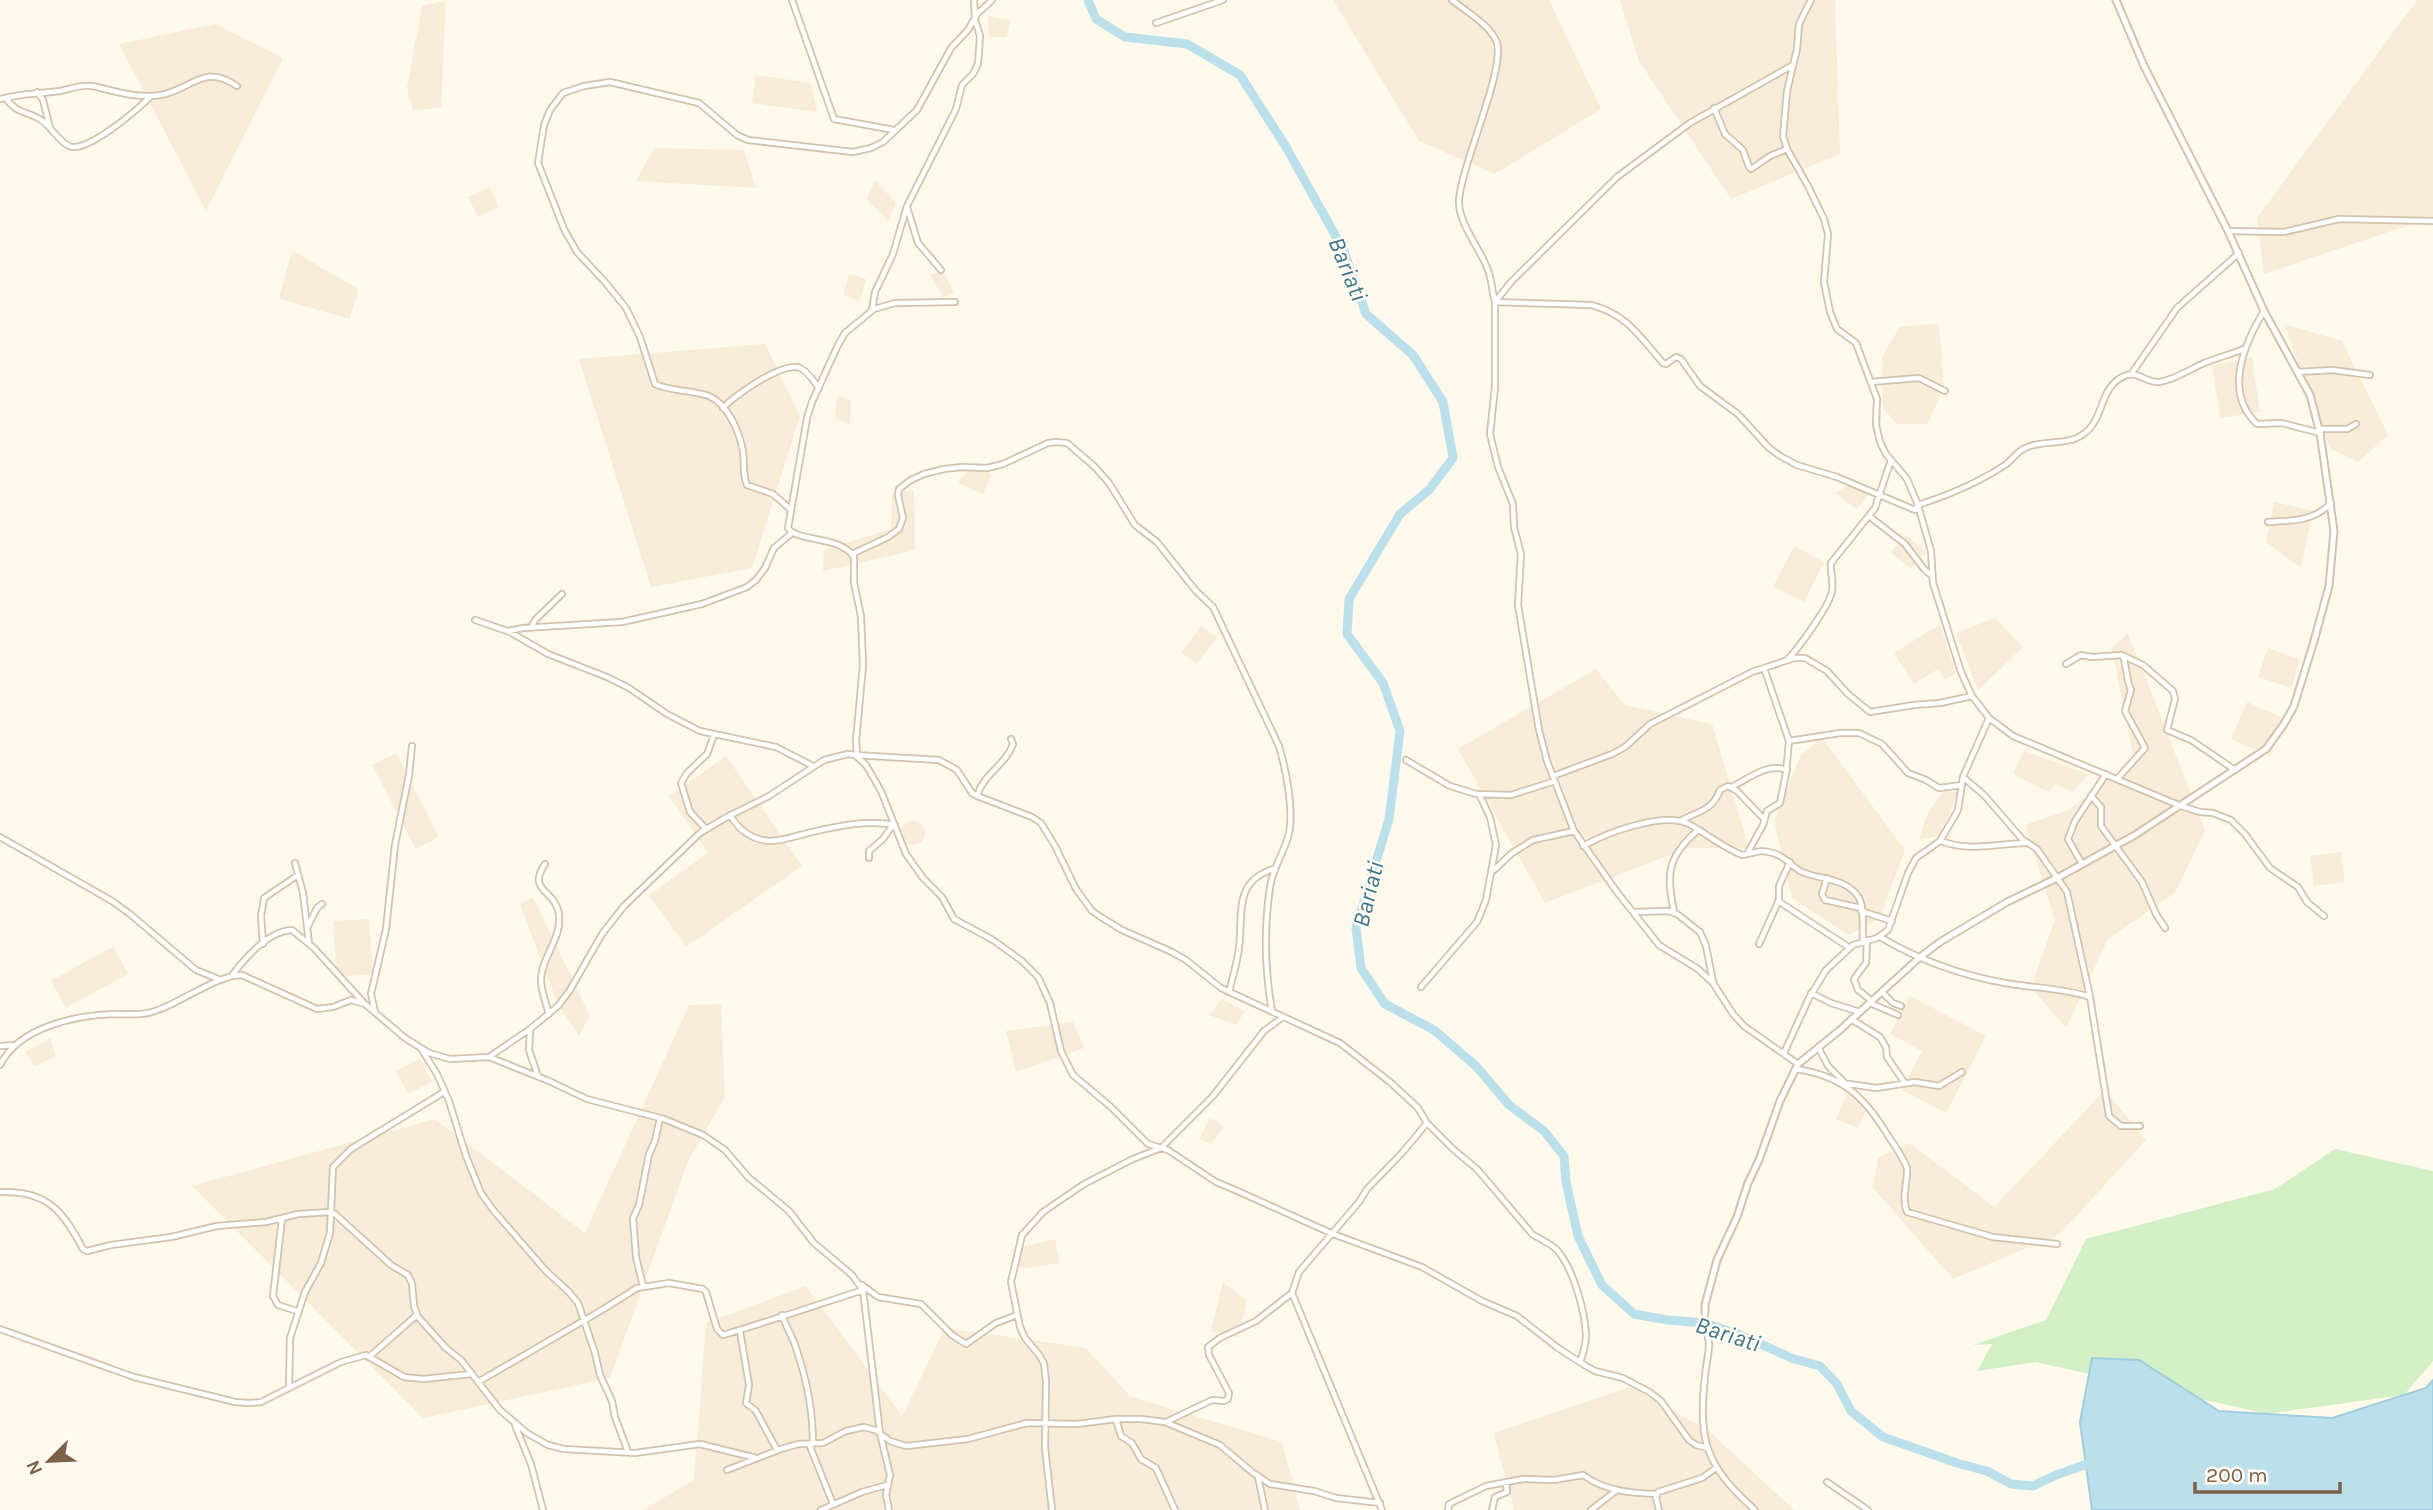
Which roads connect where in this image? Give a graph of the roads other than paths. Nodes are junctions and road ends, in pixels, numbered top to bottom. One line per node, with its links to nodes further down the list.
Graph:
1 (792, 0): 17 (street)
2 (974, 0): 8 (street)
3 (992, 0): 8 (street)
4 (1223, 0): 9 (street)
5 (1452, 0): 25 (street)
6 (1811, 0): 10 (street)
7 (2116, 0): 21 (street)
8 (975, 16): 17 (street); 19 (street)
9 (1156, 23)
10 (1793, 65): 15 (street); 18 (street)
11 (237, 86): 13 (street)
12 (37, 92): 13 (street); 14 (street); 16 (street)
13 (150, 96): 16 (street)
14 (3, 99): 16 (street)
15 (1714, 108): 18 (street); 25 (street)
16 (51, 129)
17 (894, 130): 35 (street)
18 (1787, 149): 32 (street)
19 (906, 206): 23 (street); 26 (street)
20 (2433, 221): 21 (street)
21 (2228, 231): 22 (street)
22 (2238, 253): 27 (street); 30 (street)
23 (941, 270)
24 (955, 302): 26 (street)
25 (1495, 302): 39 (street); 69 (street)
26 (872, 311): 33 (street)
27 (2264, 311): 28 (street); 29 (street)
28 (2244, 349): 30 (street); 37 (street)
29 (2298, 372): 31 (street); 37 (street)
30 (2132, 373): 41 (street)
31 (2370, 375)
32 (1870, 382): 34 (street); 38 (street)
33 (819, 388): 35 (street); 42 (street)
34 (1945, 391)
35 (723, 408): 42 (street)
36 (2356, 424): 37 (street)
37 (2319, 431): 40 (street)
38 (1891, 460): 39 (street); 41 (street)
39 (1881, 495): 41 (street); 43 (street)
40 (2331, 502): 44 (street); 66 (street)
41 (1918, 505): 47 (street)
42 (790, 510): 45 (street)
43 (1869, 516): 47 (street); 53 (street)
44 (2268, 522)
45 (792, 533): 46 (street); 50 (street)
46 (852, 554): 62 (street); 95 (street)
47 (1931, 575): 56 (street)
48 (562, 594): 50 (street)
49 (475, 620): 51 (street)
50 (531, 628): 51 (street)
51 (507, 631): 58 (street)
52 (2122, 655): 54 (street); 66 (street); 70 (street)
53 (1786, 661): 55 (street); 56 (street)
54 (2066, 664)
55 (1764, 668): 60 (street); 69 (street)
56 (1972, 696): 57 (street)
57 (1989, 718): 67 (street); 68 (street)
58 (714, 735): 64 (street); 81 (street)
59 (1010, 738): 74 (street)
60 (1789, 741): 65 (street); 71 (street)
61 (412, 746): 129 (street)
62 (856, 755): 64 (street); 74 (street); 80 (street)
63 (1406, 760): 73 (street)
64 (813, 766): 77 (street)
65 (1787, 770): 72 (street); 78 (street)
66 (2235, 770): 76 (street)
67 (2106, 775): 70 (street); 75 (street)
68 (1963, 777): 71 (street); 86 (street)
69 (1554, 778): 73 (street); 83 (street)
70 (2118, 779): 76 (street)
71 (1962, 785): 85 (street)
72 (1731, 787): 78 (street); 79 (street)
73 (1479, 794): 96 (street)
74 (976, 796): 120 (street)
75 (2091, 796): 87 (street); 94 (street)
76 (2181, 806): 87 (street); 105 (street)
77 (730, 816): 80 (street); 81 (street)
78 (1764, 819): 89 (street)
79 (1681, 821): 82 (street); 88 (street)
80 (894, 825): 90 (street); 152 (street)
81 (705, 829): 130 (street)
82 (1698, 830): 89 (street); 104 (street)
83 (1574, 831): 88 (street); 96 (street)
84 (0, 837): 117 (street)
85 (1940, 841): 86 (street); 106 (street)
86 (2027, 843): 98 (street)
87 (2117, 845): 94 (street); 108 (street)
88 (1583, 846): 103 (street)
89 (1747, 854): 91 (street)
90 (869, 858)
91 (1790, 862): 99 (street); 100 (street)
92 (295, 863): 97 (street)
93 (545, 864): 130 (street)
94 (2082, 864): 98 (street)
95 (1274, 869): 120 (street); 127 (street)
96 (1493, 871): 119 (street)
97 (299, 875): 107 (street); 112 (street)
98 (2059, 877): 115 (street); 123 (street)
99 (1826, 878): 102 (street); 102 (street)
100 (1778, 901): 113 (street); 114 (street)
101 (322, 904): 107 (street)
102 (1861, 909): 106 (street); 110 (street)
103 (1633, 912): 104 (street); 118 (street)
104 (1675, 913): 118 (street)
105 (2325, 916)
106 (1892, 921): 109 (street)
107 (308, 928): 111 (street)
108 (2165, 928)
109 (1879, 937): 110 (street); 115 (street)
110 (1865, 941): 114 (street); 124 (street)
111 (309, 943): 112 (street); 125 (street)
112 (263, 944): 116 (street)
113 (1759, 944)
114 (1850, 948): 122 (street)
115 (1920, 957): 121 (street); 123 (street)
116 (232, 975): 117 (street); 125 (street)
117 (221, 980): 135 (street)
118 (1713, 983): 139 (street)
119 (1422, 987)
120 (1229, 992): 127 (street)
121 (1882, 992): 124 (street); 126 (street)
122 (1811, 993): 128 (street); 139 (street)
123 (2090, 997): 151 (street)
124 (1871, 1002): 128 (street); 131 (street)
125 (365, 1004): 129 (street)
126 (1902, 1006)
127 (1272, 1011): 132 (street)
128 (1860, 1012): 133 (street)
129 (375, 1013): 138 (street)
130 (549, 1014): 134 (street)
131 (1898, 1015)
132 (1283, 1017): 150 (street); 152 (street)
133 (1851, 1020): 137 (street); 147 (street)
134 (530, 1029): 140 (street); 144 (street)
135 (16, 1045): 136 (street); 141 (street)
136 (0, 1046)
137 (1818, 1046): 142 (street); 146 (street)
138 (422, 1050): 140 (street); 148 (street)
139 (1784, 1053): 142 (street)
140 (489, 1057): 144 (street)
141 (0, 1065)
142 (1796, 1066): 145 (street); 163 (street)
143 (1962, 1072): 147 (street)
144 (538, 1076): 149 (street)
145 (1839, 1082): 146 (street); 157 (street)
146 (1846, 1083): 147 (street)
147 (1905, 1083)
148 (444, 1091): 154 (street); 167 (street)
149 (660, 1118): 158 (street); 159 (street)
150 (1427, 1123): 156 (street); 171 (street)
151 (2140, 1126)
152 (1161, 1148): 156 (street); 166 (street)
153 (0, 1192): 155 (street)
154 (330, 1212): 155 (street); 162 (street); 164 (street)
155 (282, 1218): 162 (street)
156 (1333, 1234): 161 (street); 171 (street)
157 (2057, 1244)
158 (859, 1283): 160 (street); 166 (street)
159 (643, 1286): 167 (street); 169 (street)
160 (863, 1290): 165 (street); 179 (street)
161 (1292, 1293): 176 (street); 193 (street)
162 (298, 1311): 174 (street)
163 (1705, 1312): 181 (street)
164 (417, 1315): 170 (street); 172 (street)
165 (782, 1315): 169 (street); 180 (street)
166 (1017, 1315): 178 (street)
167 (582, 1321): 173 (street); 183 (street)
168 (0, 1329): 174 (street)
169 (740, 1331): 182 (street)
170 (369, 1357): 172 (street); 174 (street)
171 (1580, 1362): 181 (street)
172 (471, 1374): 173 (street)
173 (478, 1382): 177 (street)
174 (289, 1387)
175 (1116, 1419): 176 (street); 178 (street); 199 (street)
176 (1165, 1422): 187 (street)
177 (514, 1423): 183 (street); 195 (street)
178 (1046, 1423): 179 (street); 198 (street)
179 (880, 1433): 180 (street); 190 (street)
180 (811, 1444): 182 (street); 194 (street)
181 (1707, 1448): 185 (street)
182 (776, 1450): 184 (street)
183 (628, 1452): 184 (street)
184 (756, 1458): 186 (street)
185 (1716, 1468): 192 (street); 206 (street)
186 (727, 1470)
187 (1258, 1477): 193 (street); 200 (street)
188 (1827, 1482): 207 (street)
189 (1506, 1483): 191 (street); 202 (street); 203 (street)
190 (888, 1485): 194 (street); 197 (street)
191 (1617, 1490): 192 (street); 204 (street)
192 (1656, 1494): 205 (street)
193 (1380, 1503): 201 (street)
194 (833, 1504): 196 (street)
195 (543, 1510)
196 (821, 1510)
197 (889, 1510)
198 (1052, 1510)
199 (1175, 1510)
200 (1265, 1510)
201 (1382, 1510)
202 (1448, 1510)
203 (1492, 1510)
204 (1591, 1510)
205 (1659, 1510)
206 (1755, 1510)
207 (1868, 1510)

